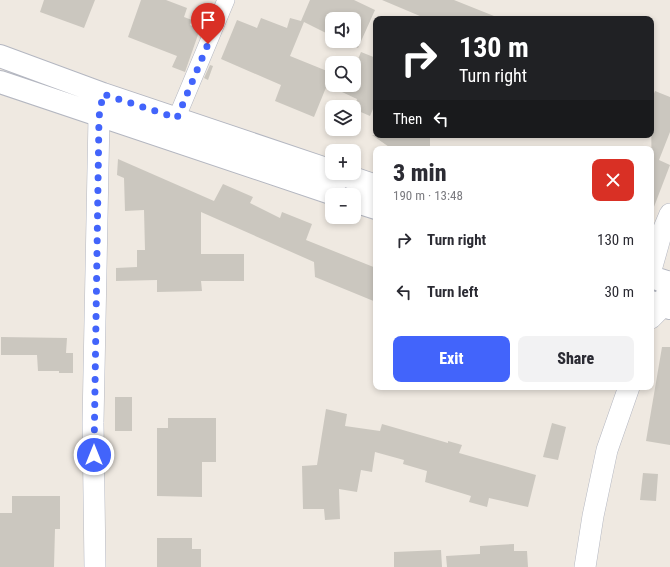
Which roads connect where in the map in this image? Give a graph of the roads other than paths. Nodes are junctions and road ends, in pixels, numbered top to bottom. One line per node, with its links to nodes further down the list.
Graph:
1 (226, 0): 6 (street)
2 (0, 56): 4 (main road)
3 (0, 82): 5 (main road)
4 (103, 94): 5 (street); 6 (main road)
5 (99, 117): 10 (main road); 19 (street)
6 (177, 118): 7 (main road)
7 (325, 169)
8 (358, 180): 9 (main road)
9 (373, 185)
10 (325, 191)
11 (361, 203): 12 (main road)
12 (373, 207)
13 (670, 214): 14 (street)
14 (654, 259)
15 (654, 278): 16 (main road)
16 (670, 283): 17 (street)
17 (659, 309)
18 (628, 390): 20 (street)
19 (95, 567)
20 (585, 567)

